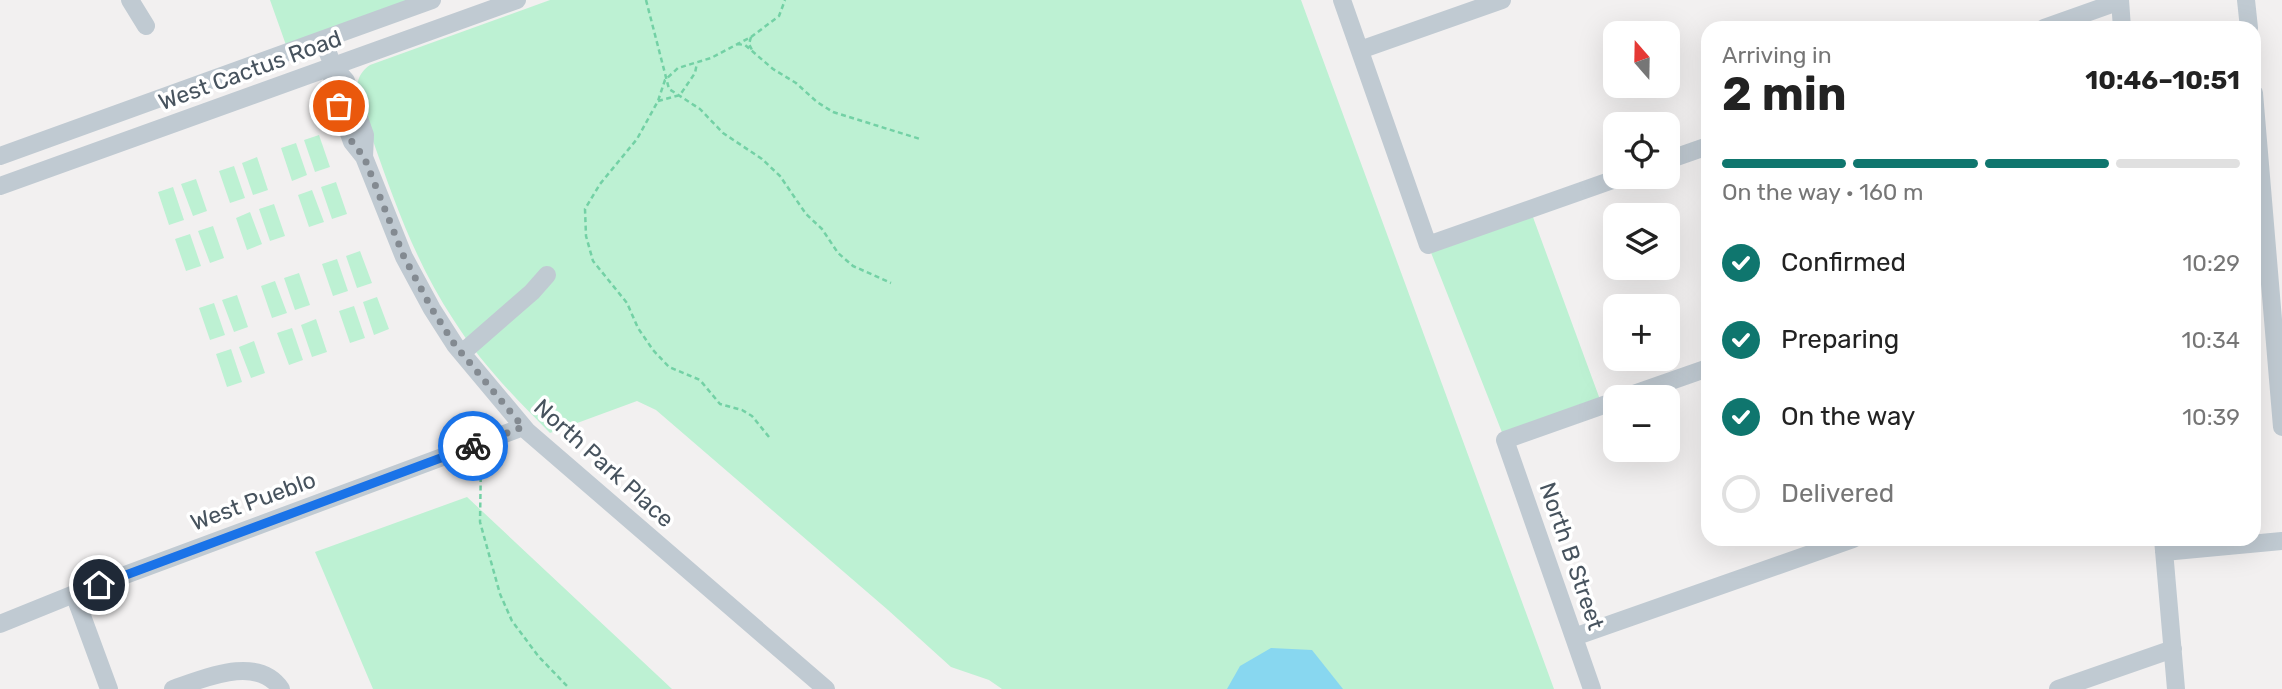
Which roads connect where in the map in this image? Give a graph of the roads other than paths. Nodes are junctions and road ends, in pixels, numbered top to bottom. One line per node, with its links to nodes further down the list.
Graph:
1 (130, 0): 11 (street)
2 (432, 0): 12 (street, West Cactus Road)
3 (517, 0): 14 (street, West Cactus Road)
4 (1342, 0): 13 (street)
5 (1502, 0): 13 (street)
6 (2246, 0): 10 (street)
7 (2120, 1): 8 (street); 9 (street)
8 (2064, 21)
9 (2121, 21)
10 (2248, 21)
11 (146, 26)
12 (323, 40): 14 (street, North Park Place); 16 (street, West Cactus Road)
13 (1360, 50): 19 (street)
14 (333, 66): 20 (street, West Cactus Road); 22 (street, North Park Place)
15 (1701, 148): 17 (street)
16 (0, 156)
17 (1680, 156)
18 (2261, 171): 24 (street)
19 (1603, 183)
20 (0, 186)
21 (547, 275): 22 (street)
22 (462, 353): 27 (street, North Park Place)
23 (1701, 370): 25 (street)
24 (2280, 382): 28 (street)
25 (1659, 385)
26 (1603, 405): 35 (street, North B Street)
27 (523, 427): 33 (street, West Pueblo); 40 (street, North Park Place)
28 (2282, 427)
29 (2282, 541): 30 (street)
30 (2261, 542)
31 (1833, 546): 35 (street)
32 (2163, 546): 36 (street)
33 (74, 594): 34 (street, West Pueblo); 37 (street)
34 (0, 624)
35 (1574, 637): 41 (street, North B Street)
36 (2173, 649): 42 (street); 43 (street)
37 (109, 689)
38 (173, 689): 39 (street)
39 (281, 689)
40 (826, 689)
41 (1592, 689)
42 (2058, 689)
43 (2176, 689)

